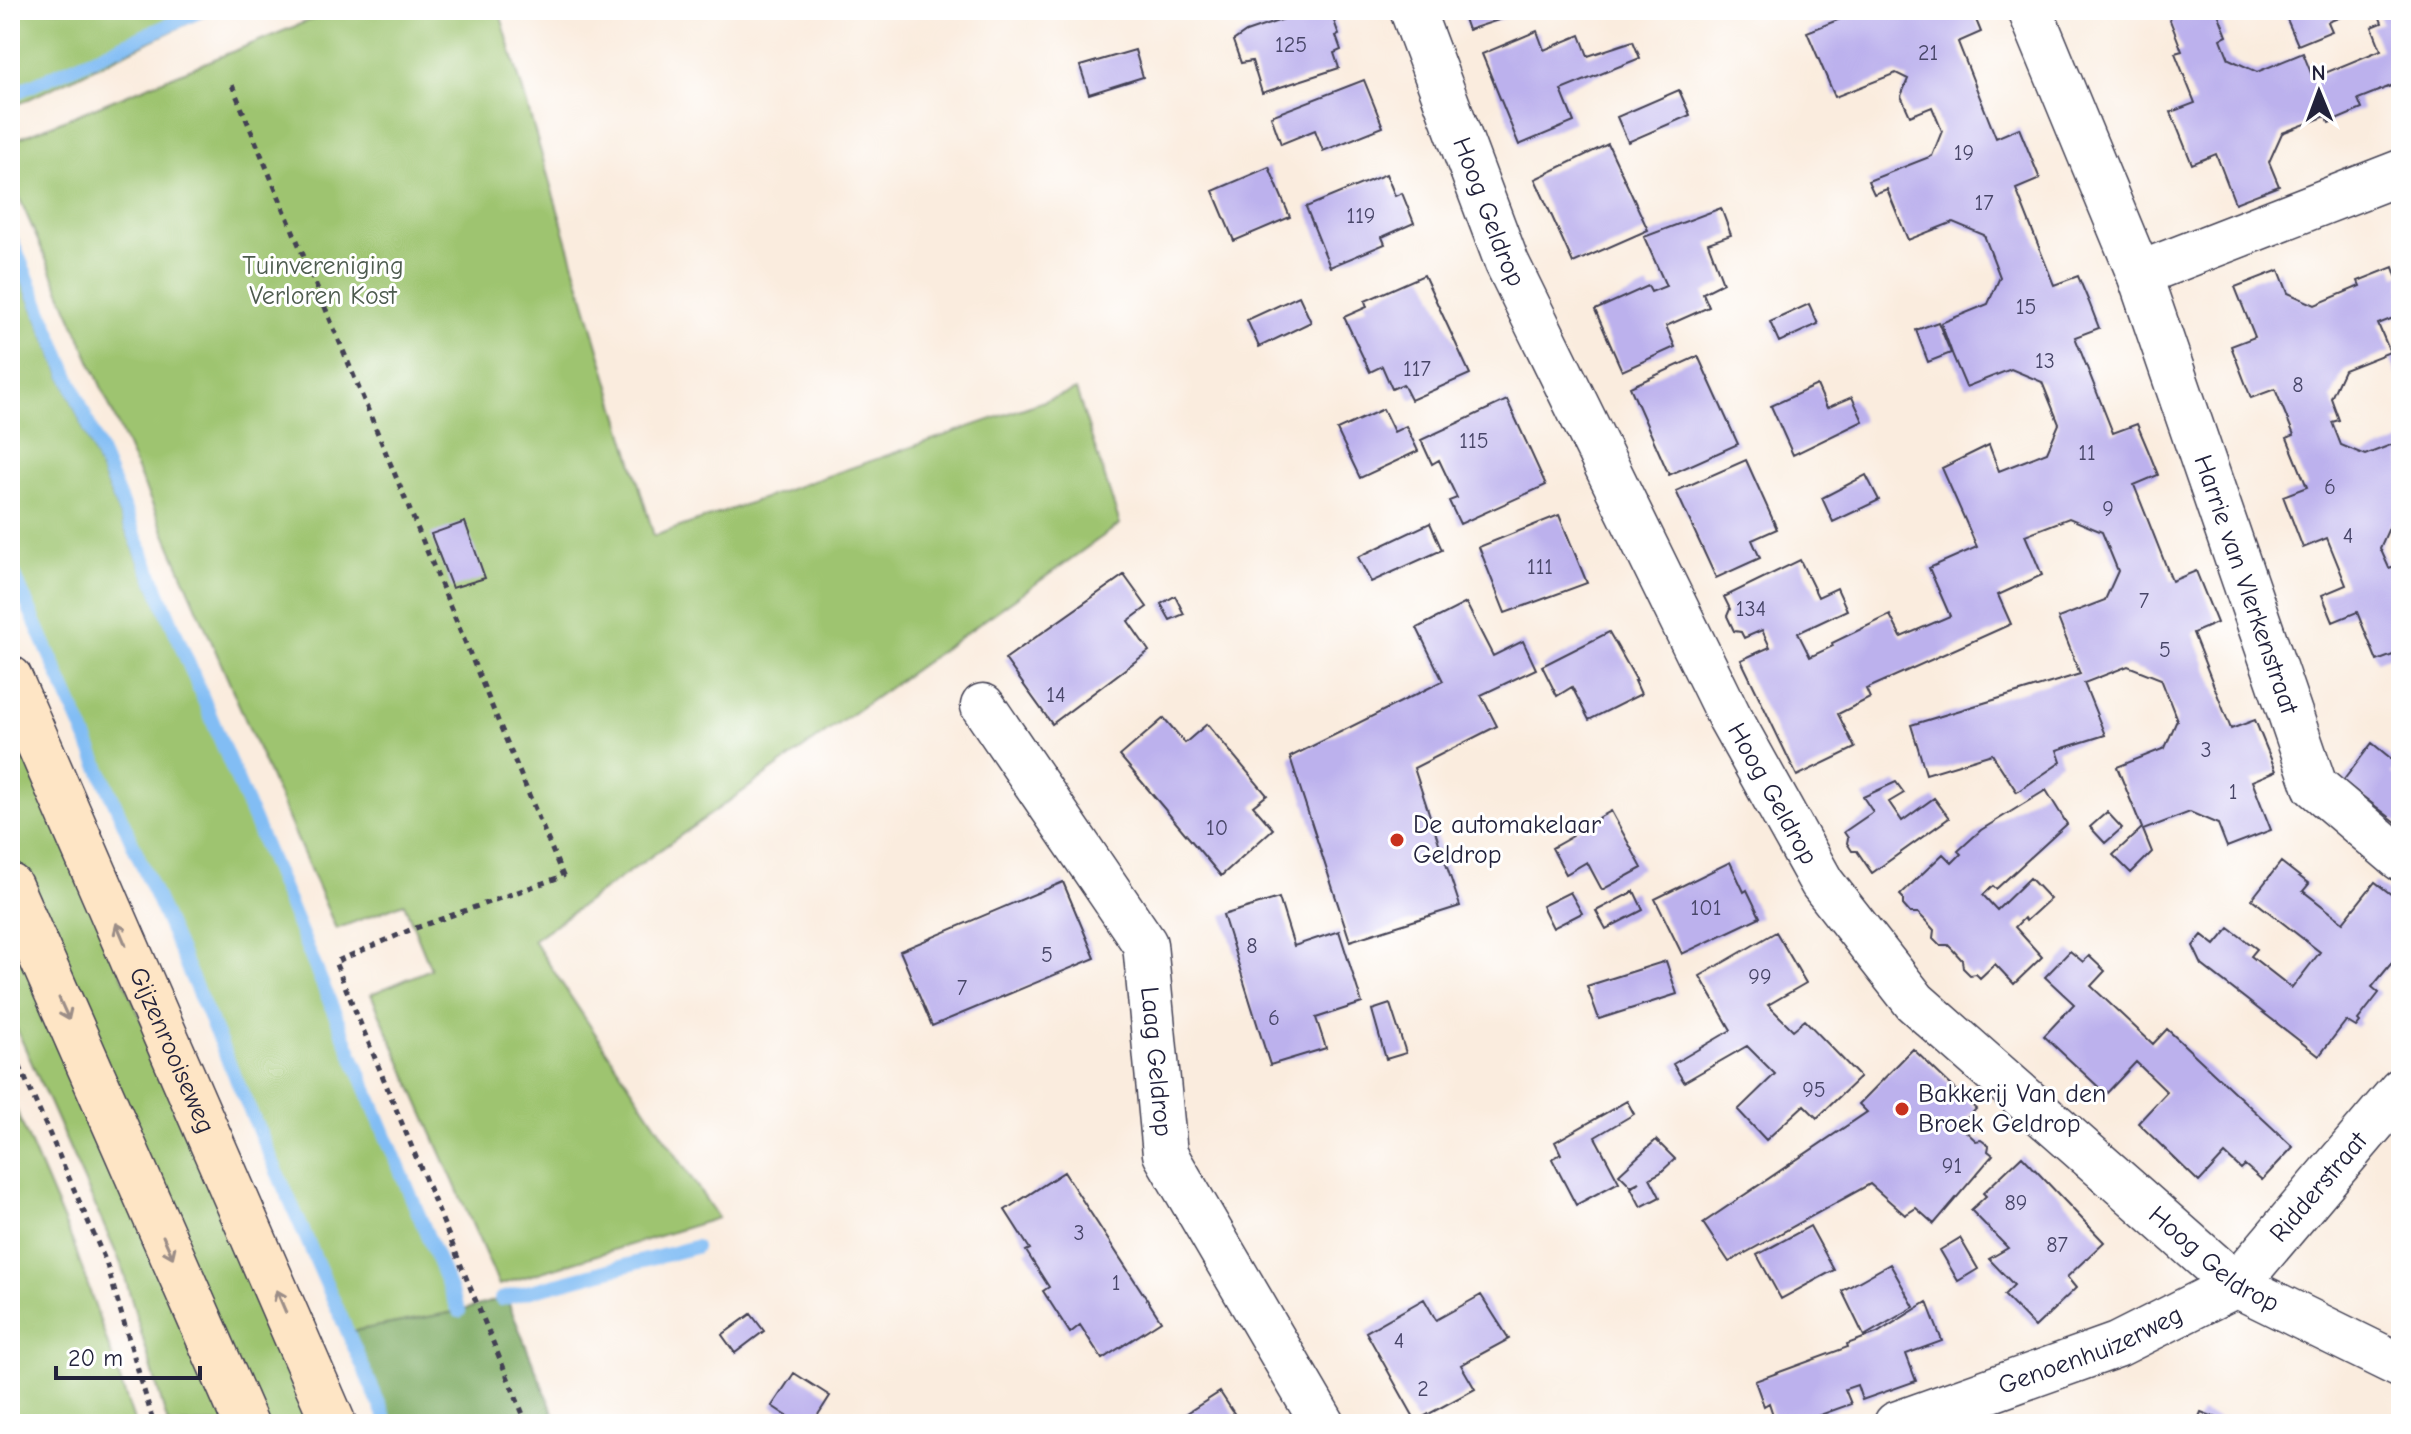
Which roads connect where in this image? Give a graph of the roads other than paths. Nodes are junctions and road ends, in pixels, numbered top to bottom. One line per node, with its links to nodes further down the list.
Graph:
1 (1412, 10): 10 (street, Hoog Geldrop)
2 (2030, 10): 4 (street, Harrie van Vlerkenstraat)
3 (2401, 172): 4 (street)
4 (2139, 274): 7 (street, Harrie van Vlerkenstraat)
5 (10, 678): 13 (main road, Gijzenrooiseweg, one-way to 5)
6 (983, 706): 14 (street, Laag Geldrop)
7 (2401, 859)
8 (10, 886): 12 (main road, one-way to 12)
9 (2401, 1090): 10 (street, Ridderstraat)
10 (2236, 1285): 11 (street, Hoog Geldrop); 15 (street, Genoenhuizerweg)
11 (2401, 1366)
12 (246, 1424)
13 (334, 1424)
14 (1323, 1424)
15 (1896, 1424)

